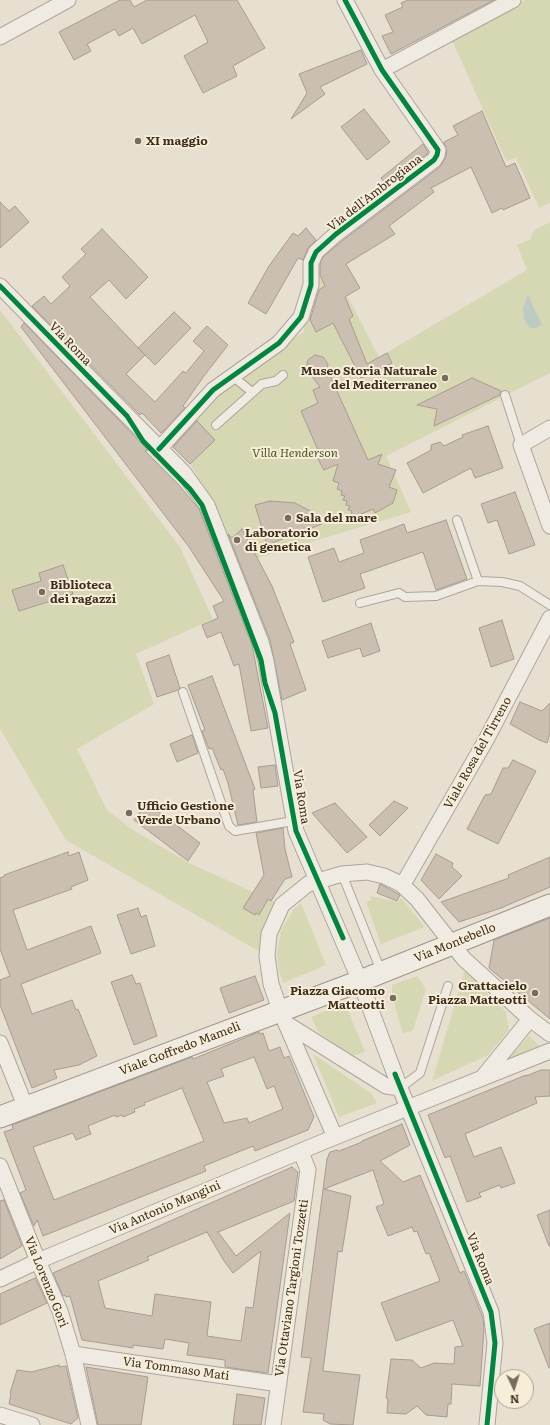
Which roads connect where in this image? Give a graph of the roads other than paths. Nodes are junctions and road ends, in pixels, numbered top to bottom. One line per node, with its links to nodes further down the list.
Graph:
1 (68, 0): 4 (street)
2 (345, 0): 5 (street)
3 (513, 0): 5 (street)
4 (0, 37)
5 (382, 70): 8 (street, Via dell'Ambrogiana)
6 (0, 286): 14 (street, Via Roma)
7 (282, 375): 9 (lane)
8 (231, 376): 9 (lane); 14 (street, Via dell'Ambrogiana)
9 (252, 392): 11 (lane)
10 (505, 396): 13 (lane)
11 (216, 425)
12 (550, 428): 13 (street)
13 (521, 445): 16 (street)
14 (159, 449): 22 (street, Via Roma)
15 (457, 520): 17 (lane)
16 (550, 526)
17 (478, 581): 18 (lane); 19 (lane)
18 (360, 603)
19 (550, 605)
20 (550, 618): 25 (street, Viale Rosa del Tirreno)
21 (183, 692): 22 (lane)
22 (293, 821): 24 (street, Via Roma)
23 (342, 874): 24 (street); 25 (street); 28 (lane)
24 (317, 881): 29 (street); 31 (street)
25 (401, 884): 27 (street)
26 (550, 905): 27 (street, Via Montebello)
27 (451, 944): 28 (street, Via Montebello); 32 (street)
28 (381, 972): 29 (street, Via Montebello)
29 (360, 981): 31 (street, Viale Goffredo Mameli); 37 (street)
30 (448, 986): 37 (lane)
31 (284, 1017): 37 (street); 38 (street, Viale Goffredo Mameli); 41 (street)
32 (530, 1019): 33 (street); 36 (street)
33 (550, 1034)
34 (0, 1043): 38 (street)
35 (550, 1051): 36 (street)
36 (482, 1078): 39 (street)
37 (400, 1088): 39 (street)
38 (26, 1108): 40 (street, Viale Goffredo Mameli)
39 (408, 1108): 41 (street); 52 (street, Via Roma)
40 (0, 1117)
41 (333, 1138): 42 (street, Via Antonio Mangini)
42 (301, 1152): 44 (street, Via Antonio Mangini); 47 (street, Via Ottaviano Targioni Tozzetti)
43 (0, 1166): 44 (street, Via Lorenzo Gori)
44 (38, 1261): 45 (street, Via Antonio Mangini); 46 (street, Via Lorenzo Gori)
45 (0, 1279)
46 (73, 1354): 47 (street, Via Tommaso Mati); 50 (street, Via Lorenzo Gori)
47 (279, 1384): 51 (street, Via Ottaviano Targioni Tozzetti)
48 (0, 1415): 49 (street)
49 (32, 1425)
50 (89, 1425)
51 (273, 1425)
52 (487, 1425)

